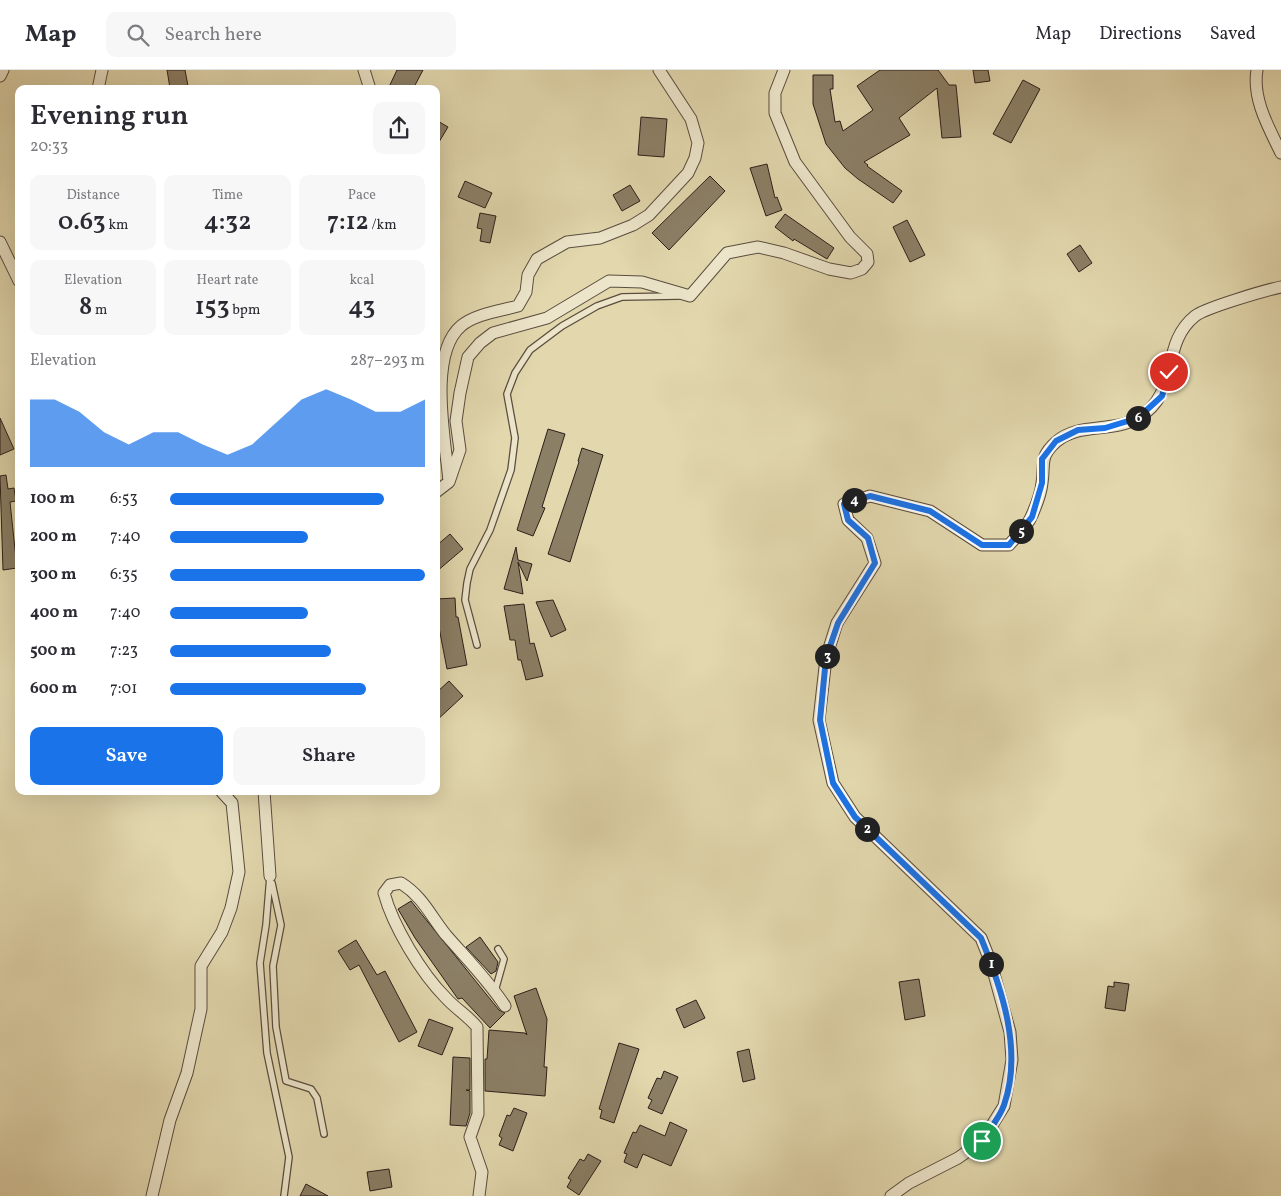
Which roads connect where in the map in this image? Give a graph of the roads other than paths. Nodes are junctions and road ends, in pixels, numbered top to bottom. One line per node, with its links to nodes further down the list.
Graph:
1 (3, 70): 7 (street)
2 (102, 70): 8 (street)
3 (364, 70): 9 (street)
4 (659, 70): 15 (street)
5 (784, 70): 14 (street)
6 (1257, 70): 10 (street)
7 (0, 76)
8 (99, 85)
9 (369, 85)
10 (1281, 153)
11 (0, 242): 12 (street)
12 (15, 273)
13 (1281, 287): 28 (street)
14 (690, 296): 15 (street); 17 (lane)
15 (449, 482): 16 (street)
16 (440, 489)
17 (477, 645)
18 (225, 795): 25 (street)
19 (264, 795): 20 (street)
20 (270, 876): 24 (lane); 26 (lane)
21 (498, 949): 22 (lane)
22 (495, 991): 23 (street); 27 (street)
23 (505, 1006)
24 (324, 1134)
25 (152, 1196)
26 (284, 1196)
27 (479, 1196)
28 (891, 1196)

